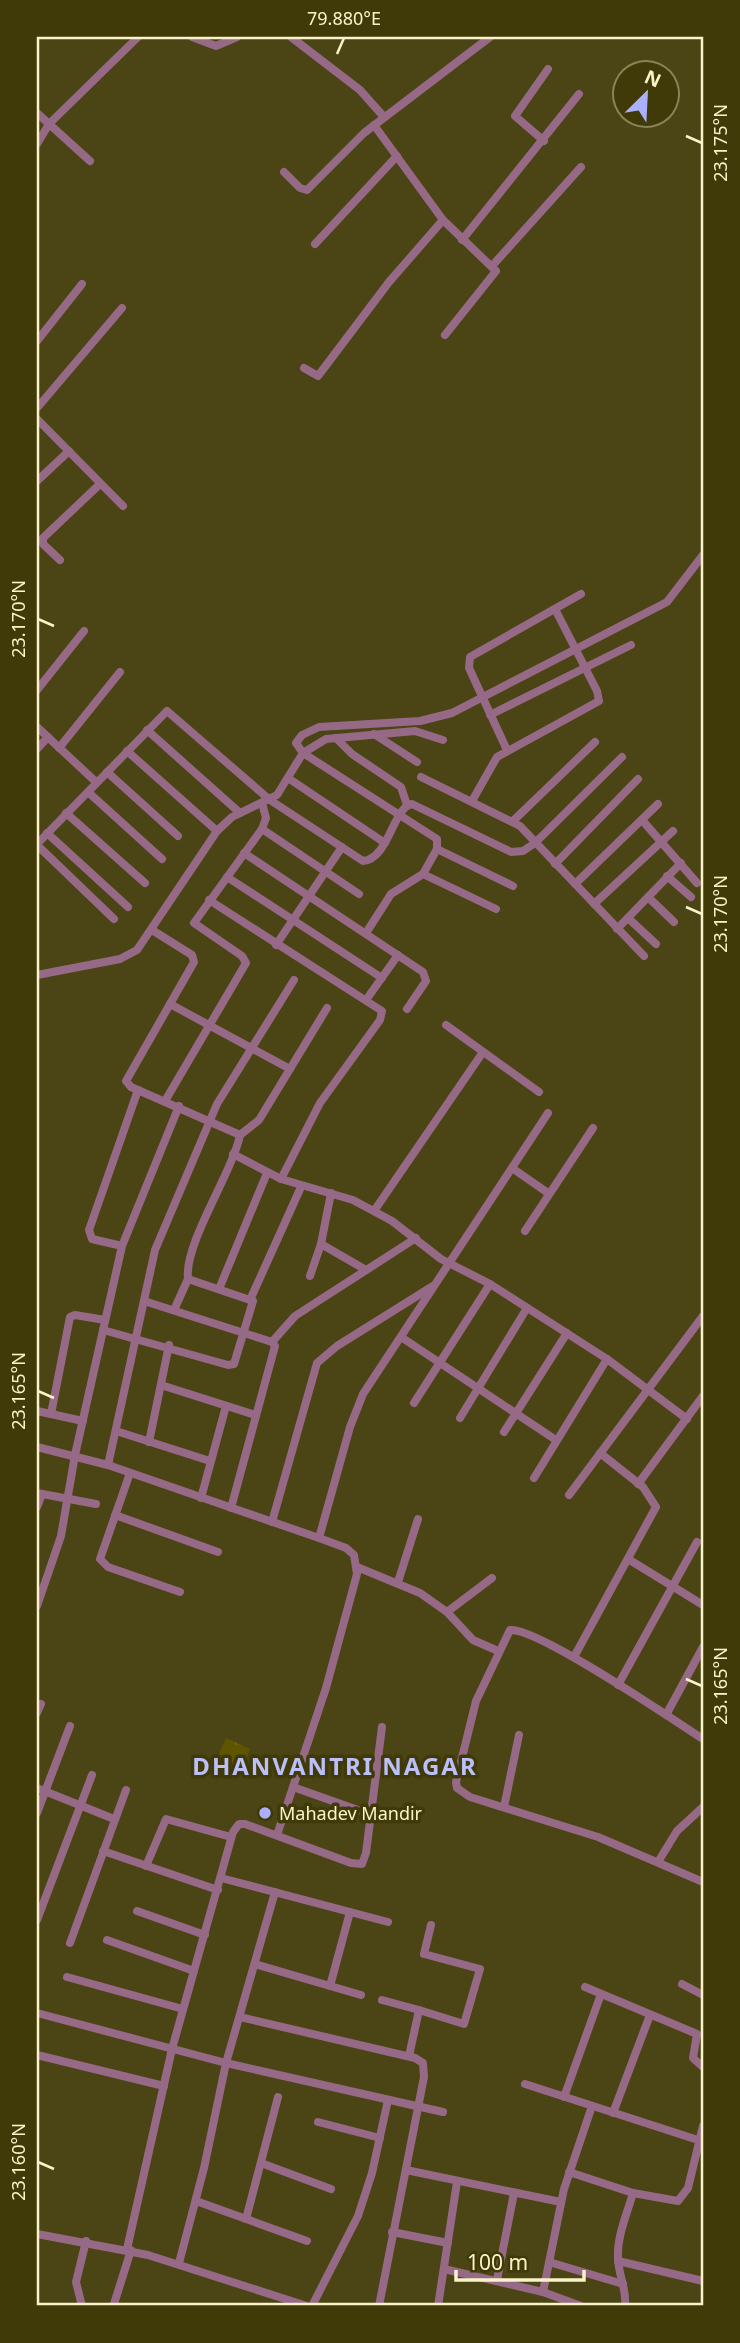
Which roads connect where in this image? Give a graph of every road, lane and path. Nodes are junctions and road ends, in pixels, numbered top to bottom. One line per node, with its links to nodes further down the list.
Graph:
1 (138, 37): 10 (street)
2 (192, 37): 3 (street)
3 (237, 37)
4 (291, 37): 9 (street)
5 (491, 37): 9 (street)
6 (548, 69): 12 (street)
7 (579, 94): 12 (street)
8 (37, 113): 10 (street)
9 (384, 117): 11 (street)
10 (49, 124): 13 (street); 15 (street)
11 (373, 125): 14 (street); 17 (street)
12 (544, 141): 19 (street)
13 (37, 144)
14 (397, 156): 18 (street); 20 (street)
15 (90, 162)
16 (580, 167): 21 (street)
17 (284, 172)
18 (443, 220): 19 (street); 26 (street)
19 (462, 240): 21 (street)
20 (315, 244)
21 (492, 266): 24 (street)
22 (82, 284): 25 (street)
23 (122, 308): 27 (street)
24 (445, 335)
25 (37, 341)
26 (304, 368)
27 (37, 408)
28 (37, 419): 29 (street)
29 (69, 452): 30 (street); 31 (street)
30 (37, 481)
31 (100, 484): 32 (street); 34 (street)
32 (123, 506)
33 (703, 555): 39 (street)
34 (60, 560)
35 (581, 594): 36 (street)
36 (555, 608): 39 (street); 43 (street)
37 (84, 631): 42 (street)
38 (631, 645): 40 (street)
39 (575, 650): 40 (street); 43 (street)
40 (585, 668): 44 (street); 54 (street)
41 (120, 672): 52 (street)
42 (37, 690)
43 (482, 697): 44 (street); 56 (street)
44 (490, 715): 54 (street)
45 (37, 727): 48 (street)
46 (147, 730): 55 (street); 66 (street); 70 (street)
47 (374, 734): 49 (street); 50 (street); 58 (street)
48 (48, 737): 52 (street); 53 (street)
49 (336, 738): 56 (street); 68 (street)
50 (443, 740)
51 (595, 742): 73 (street)
52 (59, 748): 63 (street)
53 (37, 749)
54 (507, 750): 65 (street)
55 (127, 751): 59 (street); 75 (street)
56 (303, 753): 61 (street); 71 (street)
57 (622, 757): 81 (street)
58 (417, 762)
59 (107, 772): 63 (street); 78 (street)
60 (421, 777): 65 (street)
61 (288, 778): 66 (street); 80 (street)
62 (638, 779): 88 (street)
63 (96, 782): 64 (street)
64 (88, 792): 69 (street); 86 (street)
65 (472, 801): 73 (street)
66 (266, 802): 70 (street); 74 (street); 83 (street)
67 (657, 804): 72 (street)
68 (407, 805): 71 (street); 81 (street)
69 (66, 813): 77 (street); 93 (street)
70 (240, 813): 75 (street)
71 (400, 817): 80 (street); 84 (street)
72 (642, 820): 79 (street); 95 (street)
73 (513, 821): 81 (street)
74 (262, 829): 85 (street); 89 (street)
75 (218, 831): 110 (street)
76 (673, 831): 79 (street)
77 (47, 833): 82 (street); 103 (street)
78 (178, 836)
79 (662, 841): 87 (street); 102 (street)
80 (385, 843): 83 (street)
81 (535, 843): 88 (street)
82 (37, 845): 106 (street)
83 (342, 847): 89 (street)
84 (436, 849): 90 (street); 96 (street)
85 (244, 853): 92 (street); 98 (street)
86 (162, 859)
87 (681, 863): 91 (street); 94 (street)
88 (555, 864): 95 (street)
89 (325, 872): 97 (street); 98 (street)
90 (423, 874): 104 (street); 111 (street)
91 (667, 876): 99 (street); 100 (street)
92 (227, 877): 101 (street); 107 (street)
93 (145, 883)
94 (697, 883)
95 (575, 884): 102 (street)
96 (513, 886)
97 (359, 894)
98 (309, 896): 107 (street); 111 (street)
99 (648, 897): 105 (street); 108 (street)
100 (691, 897)
101 (209, 900): 113 (street); 123 (street)
102 (594, 904): 109 (street)
103 (128, 906)
104 (496, 909)
105 (628, 918): 109 (street); 112 (street)
106 (114, 919)
107 (293, 920): 113 (street); 117 (street)
108 (674, 922)
109 (617, 929): 115 (street)
110 (152, 930): 116 (street); 120 (street)
111 (366, 933): 114 (street)
112 (656, 944)
113 (276, 945): 119 (street)
114 (398, 955): 117 (street); 122 (street)
115 (644, 956)
116 (37, 975)
117 (382, 978): 119 (street)
118 (294, 980): 125 (street)
119 (366, 1000): 139 (street)
120 (170, 1004): 123 (street); 128 (street)
121 (327, 1008): 127 (street)
122 (407, 1009)
123 (209, 1025): 125 (street); 130 (street)
124 (446, 1025): 126 (street)
125 (252, 1048): 127 (street); 133 (street)
126 (483, 1052): 129 (street); 143 (street)
127 (290, 1069): 135 (street)
128 (138, 1090): 130 (street); 147 (street)
129 (539, 1092)
130 (165, 1101): 131 (street)
131 (179, 1106): 133 (street); 147 (street)
132 (548, 1114): 137 (street)
133 (210, 1119): 135 (street); 156 (street)
134 (593, 1128): 141 (street)
135 (240, 1135): 136 (street)
136 (233, 1154): 138 (street); 151 (street)
137 (512, 1168): 141 (street); 148 (street)
138 (267, 1173): 139 (street); 154 (street)
139 (281, 1179): 140 (street)
140 (301, 1187): 142 (street); 155 (street)
141 (548, 1193): 144 (street)
142 (331, 1194): 143 (street); 146 (street)
143 (374, 1210): 145 (street)
144 (525, 1231)
145 (420, 1241): 148 (street); 149 (street)
146 (321, 1244): 149 (street); 150 (street)
147 (122, 1246): 160 (street)
148 (449, 1262): 152 (street); 153 (street)
149 (366, 1270): 165 (street)
150 (310, 1276)
151 (187, 1279): 154 (street); 158 (street)
152 (490, 1284): 157 (street); 168 (street)
153 (435, 1285): 163 (street); 203 (street)
154 (219, 1289): 155 (street)
155 (250, 1300): 161 (street)
156 (144, 1301): 158 (street); 164 (street)
157 (527, 1308): 162 (street); 170 (street)
158 (174, 1310): 161 (street)
159 (703, 1316): 171 (street)
160 (104, 1325): 164 (street); 177 (street); 181 (street)
161 (245, 1334): 165 (street); 166 (street)
162 (567, 1334): 167 (street); 176 (street)
163 (401, 1337): 168 (street); 204 (street)
164 (136, 1338): 166 (street); 182 (street)
165 (272, 1342): 178 (street)
166 (169, 1346): 169 (street)
167 (607, 1359): 171 (street); 184 (street)
168 (440, 1362): 170 (street); 173 (street)
169 (161, 1385): 174 (street); 185 (street)
170 (478, 1388): 176 (street); 179 (street)
171 (648, 1390): 180 (street); 187 (street)
172 (703, 1396): 180 (street)
173 (414, 1403)
174 (226, 1406): 178 (street); 189 (street)
175 (37, 1411): 177 (street)
176 (516, 1413): 183 (street); 184 (street)
177 (51, 1414): 181 (street)
178 (256, 1415): 200 (street)
179 (460, 1418)
180 (687, 1419): 193 (street)
181 (83, 1421): 188 (street)
182 (117, 1431): 185 (street); 190 (street)
183 (504, 1432)
184 (556, 1440): 192 (street)
185 (149, 1442): 189 (street)
186 (37, 1447): 188 (street)
187 (600, 1453): 193 (street); 195 (street)
188 (75, 1455): 190 (street); 197 (street)
189 (210, 1461): 196 (street)
190 (108, 1465): 191 (street)
191 (130, 1473): 196 (street); 201 (street)
192 (534, 1478)
193 (643, 1488): 207 (street)
194 (39, 1494): 197 (street); 199 (street)
195 (569, 1494)
196 (201, 1498): 200 (street)
197 (67, 1499): 198 (street); 214 (street)
198 (96, 1504)
199 (37, 1507)
200 (231, 1508): 203 (street)
201 (115, 1515): 206 (street); 212 (street)
202 (418, 1519): 210 (street)
203 (272, 1522): 204 (street)
204 (320, 1538): 208 (street)
205 (697, 1542): 211 (street)
206 (218, 1552)
207 (628, 1559): 211 (street); 218 (street)
208 (357, 1567): 210 (street); 228 (street)
209 (492, 1578): 215 (street)
210 (398, 1582): 215 (street)
211 (674, 1587): 213 (street); 219 (street)
212 (180, 1592)
213 (703, 1605)
214 (37, 1606)
215 (447, 1612): 217 (street)
216 (703, 1647): 222 (street)
217 (498, 1651): 218 (street); 232 (street)
218 (574, 1657): 219 (street)
219 (618, 1685): 222 (street)
220 (40, 1704): 221 (street)
221 (37, 1713)
222 (666, 1715): 226 (street)
223 (69, 1726): 229 (street)
224 (382, 1727): 235 (street)
225 (519, 1735): 232 (street)
226 (703, 1739)
227 (92, 1775): 231 (street)
228 (293, 1787): 235 (street); 237 (street)
229 (41, 1790): 231 (street); 234 (street)
230 (126, 1790): 236 (street)
231 (80, 1805): 236 (street); 247 (street)
232 (504, 1807): 240 (street)
233 (703, 1807): 240 (street)
234 (37, 1813)
235 (372, 1815): 237 (street)
236 (114, 1819): 239 (street)
237 (277, 1835): 238 (street)
238 (231, 1837): 241 (street); 242 (street)
239 (103, 1851): 241 (street); 255 (street)
240 (658, 1862): 243 (street)
241 (146, 1866): 245 (street)
242 (221, 1878): 245 (street); 246 (street)
243 (703, 1882)
244 (37, 1889): 247 (street)
245 (218, 1890): 253 (street)
246 (275, 1892): 249 (street); 256 (street)
247 (47, 1893): 250 (street)
248 (137, 1911): 253 (street)
249 (350, 1912): 251 (street); 260 (street)
250 (37, 1920)
251 (388, 1922)
252 (431, 1925): 267 (street)
253 (205, 1935): 257 (street)
254 (107, 1940): 257 (street)
255 (70, 1943)
256 (255, 1964): 260 (street); 270 (street)
257 (194, 1971): 266 (street)
258 (67, 1977): 266 (street)
259 (681, 1984): 264 (street)
260 (330, 1986): 263 (street)
261 (585, 1987): 262 (street)
262 (601, 1994): 269 (street); 279 (street)
263 (361, 1995)
264 (703, 1995)
265 (382, 2000): 267 (street)
266 (183, 2009): 271 (street)
267 (419, 2010): 273 (street)
268 (37, 2013): 271 (street)
269 (650, 2015): 275 (street); 284 (street)
270 (240, 2017): 273 (street); 274 (street)
271 (172, 2049): 274 (street); 277 (street)
272 (37, 2054): 277 (street)
273 (409, 2056): 281 (street)
274 (226, 2063): 280 (street); 296 (street)
275 (703, 2067)
276 (525, 2084): 279 (street)
277 (164, 2085): 304 (street)
278 (278, 2097): 289 (street)
279 (564, 2097): 282 (street)
280 (388, 2100): 281 (street); 287 (street)
281 (418, 2106): 283 (street); 290 (street)
282 (592, 2106): 284 (street); 291 (street)
283 (443, 2112)
284 (613, 2113): 288 (street)
285 (317, 2122): 287 (street)
286 (703, 2126): 288 (street)
287 (380, 2138): 315 (street)
288 (698, 2140): 295 (street)
289 (261, 2163): 293 (street); 298 (street)
290 (407, 2170): 292 (street); 299 (street)
291 (569, 2172): 295 (street); 297 (street)
292 (457, 2182): 294 (street); 303 (street)
293 (331, 2189)
294 (514, 2193): 297 (street); 309 (street)
295 (633, 2193): 305 (street)
296 (196, 2201): 298 (street); 307 (street)
297 (561, 2202): 306 (street)
298 (246, 2219): 302 (street)
299 (392, 2232): 303 (street); 316 (street)
300 (37, 2234): 301 (street)
301 (86, 2241): 304 (street); 314 (street)
302 (307, 2241)
303 (448, 2243): 308 (street)
304 (129, 2250): 307 (street); 313 (street)
305 (618, 2261): 310 (street); 311 (street)
306 (549, 2262): 311 (street); 312 (street)
307 (179, 2263): 315 (street)
308 (444, 2270): 309 (street); 317 (street)
309 (497, 2280): 312 (street)
310 (703, 2281)
311 (623, 2284): 319 (street)
312 (543, 2292): 318 (street)
313 (114, 2304)
314 (82, 2306)
315 (310, 2306)
316 (379, 2306)
317 (438, 2306)
318 (581, 2306)
319 (625, 2306)

